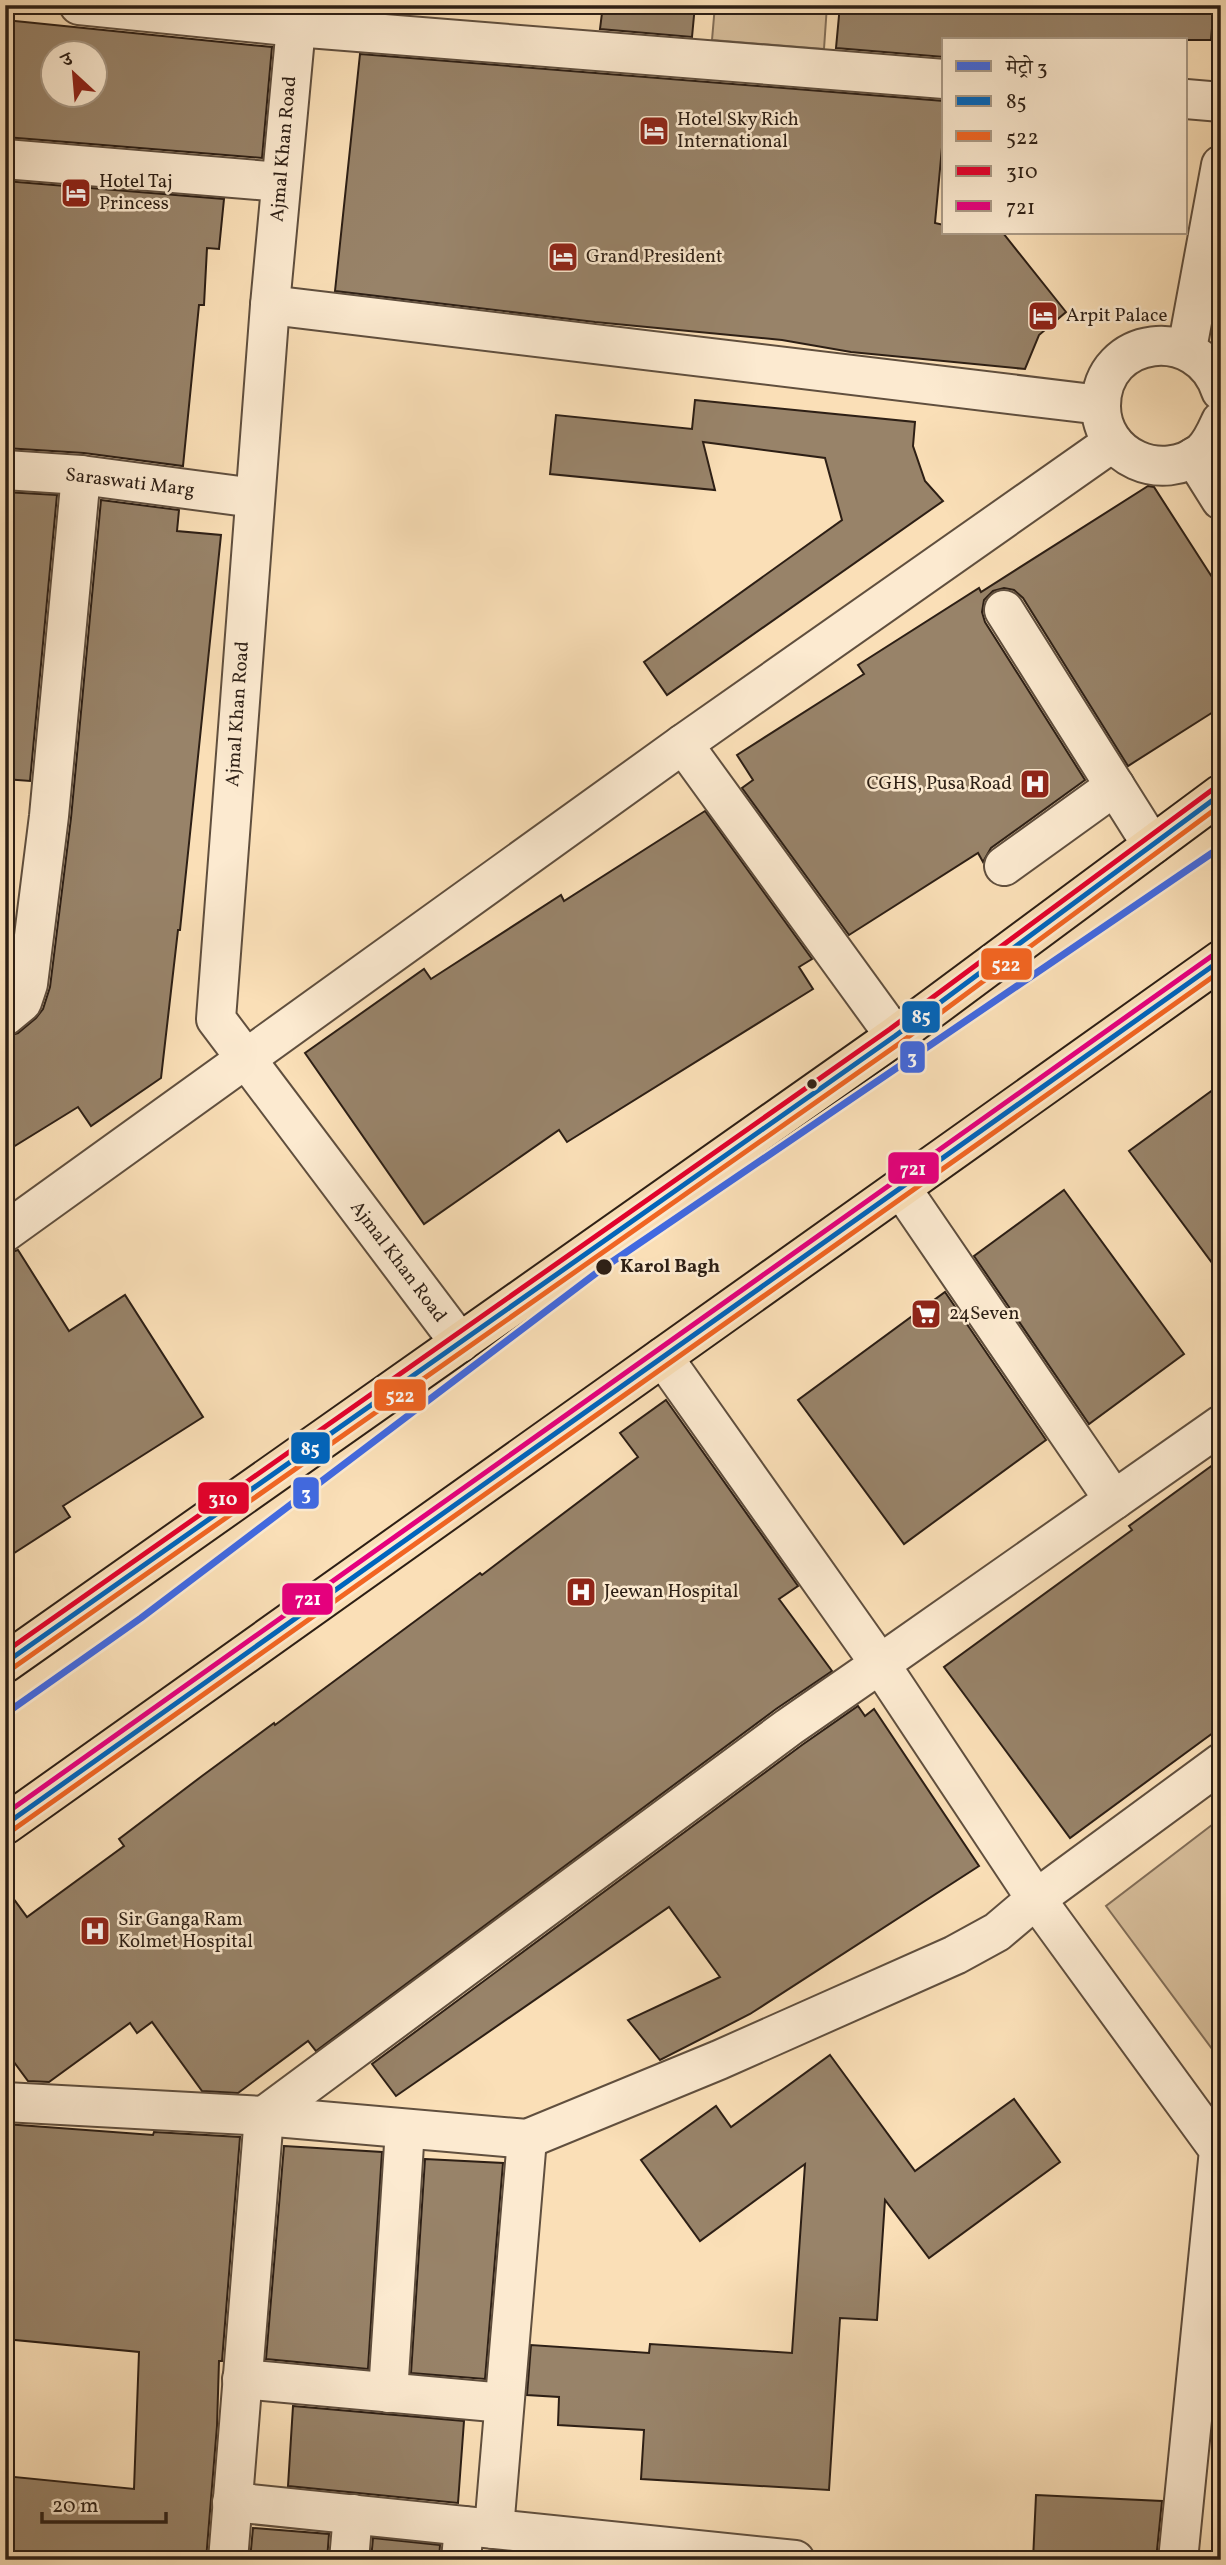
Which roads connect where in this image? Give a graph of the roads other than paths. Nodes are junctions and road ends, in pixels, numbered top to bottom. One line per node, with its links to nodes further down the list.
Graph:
1 (79, 5): 2 (street)
2 (297, 16): 3 (street); 8 (street, Ajmal Khan Road)
3 (942, 79)
4 (1188, 99): 5 (street)
5 (1221, 102)
6 (5, 159): 8 (street)
7 (1221, 165): 10 (street)
8 (281, 182): 9 (street, Ajmal Khan Road)
9 (270, 305): 11 (street); 17 (street, Ajmal Khan Road)
10 (1208, 362): 11 (street)
11 (1101, 405): 13 (street)
12 (1221, 421): 14 (street)
13 (1113, 442): 14 (street); 20 (street)
14 (1194, 457): 18 (street)
15 (5, 470): 16 (street, Saraswati Marg)
16 (81, 475): 17 (street, Saraswati Marg); 26 (street)
17 (254, 498): 28 (street, Ajmal Khan Road)
18 (1221, 500)
19 (1004, 610): 21 (street)
20 (683, 744): 27 (street); 28 (street)
21 (1115, 786): 23 (street); 24 (street)
22 (1221, 794): 23 (main road)
23 (1152, 845): 27 (main road)
24 (1004, 866)
25 (1221, 960): 29 (main road)
26 (5, 1016)
27 (895, 1036): 31 (main road)
28 (246, 1058): 30 (street); 31 (street, Ajmal Khan Road)
29 (901, 1188): 32 (main road); 34 (street)
30 (5, 1232)
31 (460, 1343): 35 (main road)
32 (663, 1357): 36 (street); 38 (main road)
33 (1221, 1425): 34 (street)
34 (1114, 1500): 36 (street)
35 (5, 1662)
36 (880, 1664): 39 (street); 41 (street)
37 (1221, 1763): 39 (street)
38 (5, 1825)
39 (1036, 1899): 43 (street); 44 (street)
40 (5, 2102): 41 (street)
41 (264, 2116): 42 (street); 45 (street)
42 (405, 2129): 43 (street); 46 (street)
43 (527, 2139): 47 (street)
44 (1220, 2150): 56 (street)
45 (242, 2379): 46 (street); 48 (street)
46 (388, 2393): 47 (street)
47 (504, 2403): 50 (street)
48 (232, 2502): 49 (street); 53 (street)
49 (353, 2514): 50 (street); 54 (street)
50 (473, 2538): 51 (street)
51 (579, 2549): 52 (street)
52 (689, 2554): 55 (street)
53 (228, 2560)
54 (349, 2560)
55 (795, 2560)
56 (1178, 2560)

